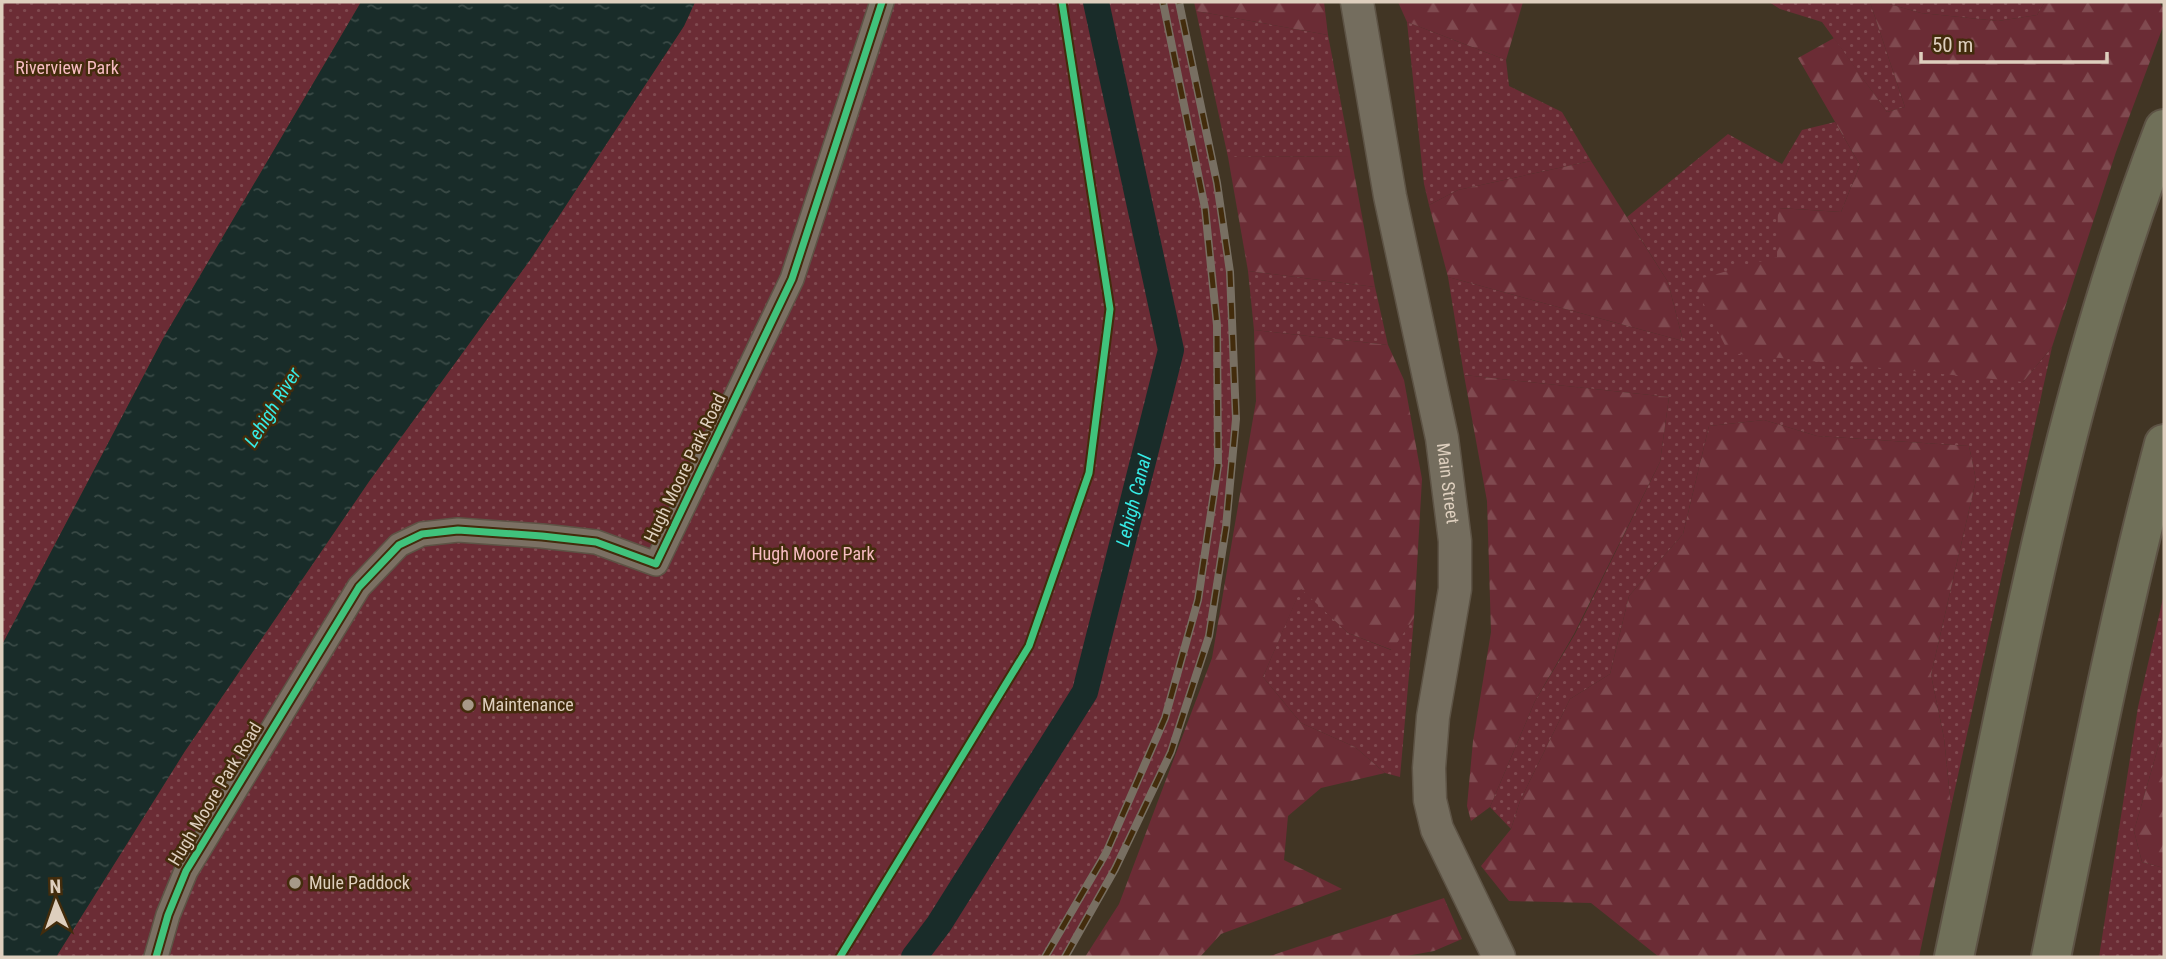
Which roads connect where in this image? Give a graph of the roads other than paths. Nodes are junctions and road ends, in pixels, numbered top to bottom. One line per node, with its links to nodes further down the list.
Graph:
1 (881, 2): 5 (street, Hugh Moore Park Road)
2 (1357, 2): 6 (main road, Main Street)
3 (2164, 129): 7 (highway)
4 (2164, 444): 8 (highway)
5 (156, 957)
6 (1499, 957)
7 (1954, 957)
8 (2051, 957)

